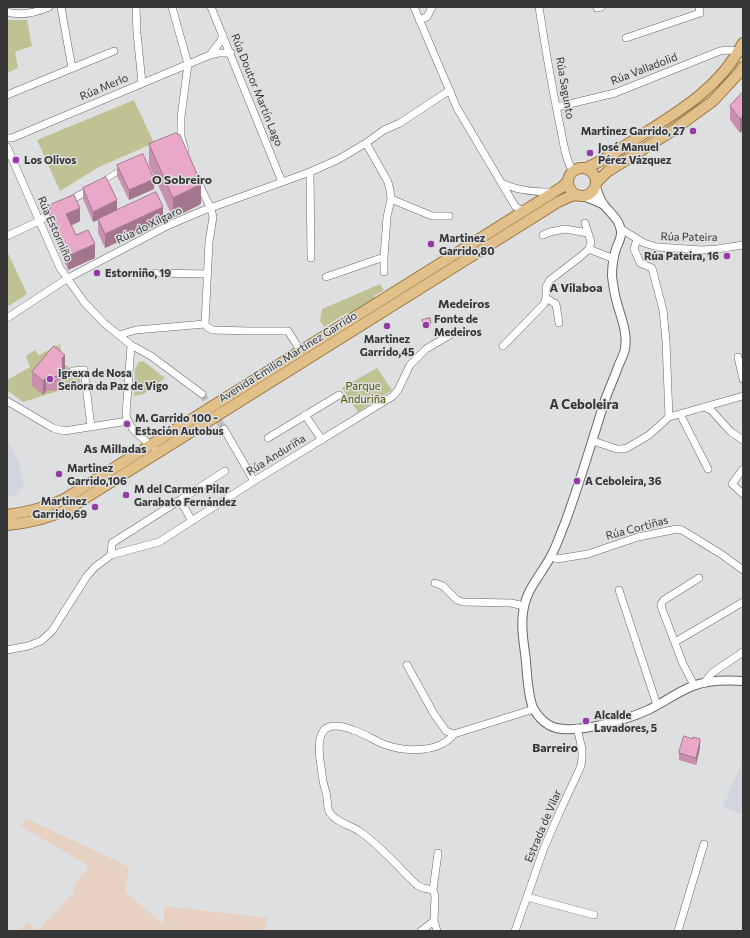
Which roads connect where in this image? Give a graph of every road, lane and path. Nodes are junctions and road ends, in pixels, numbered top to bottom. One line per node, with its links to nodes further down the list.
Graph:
1 (48, 7): 10 (street)
2 (61, 7): 20 (street)
3 (136, 7): 21 (street)
4 (172, 7): 18 (street)
5 (211, 7): 12 (street, Rúa Doutor Martín Lago)
6 (414, 7): 11 (street)
7 (432, 7): 11 (street)
8 (539, 7): 24 (street, Rúa Sagunto)
9 (699, 7): 13 (street)
10 (7, 12)
11 (419, 20): 22 (street)
12 (223, 35): 16 (street, Rúa Doutor Martín Lago); 17 (street)
13 (626, 38)
14 (741, 47): 24 (street, Rúa Valladolid); 30 (main road)
15 (114, 51): 20 (street)
16 (231, 53): 17 (street, Rúa Merlo); 36 (street, Rúa Doutor Martín Lago)
17 (210, 55): 18 (street, Rúa Merlo)
18 (188, 64): 21 (street, Rúa Merlo); 28 (street)
19 (743, 67): 39 (main road)
20 (72, 68): 23 (street)
21 (142, 83): 25 (street, Rúa Merlo)
22 (450, 90): 26 (street, Rúa do Xílgaro); 38 (street)
23 (7, 95)
24 (556, 107): 32 (street, Rúa Sagunto)
25 (7, 138)
26 (366, 143): 33 (street, Rúa do Xílgaro); 42 (street)
27 (7, 147): 48 (street, Rúa Estorniño)
28 (186, 155)
29 (128, 167): 31 (street)
30 (586, 168): 32 (main road); 39 (main road)
31 (121, 170): 37 (street)
32 (573, 171): 35 (main road)
33 (310, 172): 36 (street, Rúa do Xílgaro); 58 (street)
34 (194, 173): 45 (street)
35 (568, 181): 40 (main road, Avenida Emilio Martínez Garrido); 41 (main road)
36 (282, 182): 45 (street, Rúa do Xílgaro)
37 (99, 183): 48 (street)
38 (502, 183): 40 (street); 44 (street)
39 (596, 185): 41 (main road); 43 (street, Rúa Pateira)
40 (554, 192): 44 (main road, Avenida Emilio Martínez Garrido)
41 (580, 195): 43 (street, Rúa Pateira); 46 (main road, Avenida Emilio Martínez Garrido)
42 (391, 199): 47 (street); 57 (street)
43 (604, 206): 50 (street, Rúa Pateira)
44 (519, 208): 46 (street); 73 (main road, Avenida Emilio Martínez Garrido)
45 (211, 209): 62 (street); 64 (street, Rúa do Xílgaro)
46 (540, 214): 93 (main road, Avenida Emilio Martínez Garrido)
47 (449, 216)
48 (39, 221): 53 (street); 64 (street, Rúa Estorniño)
49 (585, 223): 51 (street)
50 (621, 228): 54 (street, Rúa Pateira); 59 (street)
51 (588, 233): 52 (street); 56 (street)
52 (543, 235)
53 (7, 236)
54 (637, 239): 55 (street, Rúa Pateira); 84 (street)
55 (743, 245)
56 (589, 249): 59 (street); 65 (street)
57 (384, 257): 60 (street); 63 (street)
58 (311, 258)
59 (614, 259): 91 (street)
60 (384, 272)
61 (155, 274): 62 (street)
62 (208, 274): 68 (street)
63 (326, 277)
64 (68, 278): 66 (street, Rúa do Xílgaro); 70 (street, Rúa Estorniño)
65 (546, 298): 67 (street); 72 (street)
66 (7, 318)
67 (559, 323)
68 (205, 324): 70 (street); 73 (street)
69 (455, 332): 89 (street, Rúa Anduriña)
70 (119, 335): 71 (street, Rúa Estorniño)
71 (131, 345): 77 (street, Rúa Estorniño); 85 (street)
72 (503, 346)
73 (300, 350): 92 (main road, Avenida Emilio Martínez Garrido)
74 (738, 358): 76 (street)
75 (73, 371): 86 (street)
76 (743, 379)
77 (202, 394)
78 (339, 394): 83 (street)
79 (743, 396): 81 (street)
80 (7, 401): 86 (street)
81 (704, 407): 82 (street); 90 (street)
82 (680, 414): 84 (street); 94 (street)
83 (306, 415): 88 (street); 89 (street)
84 (669, 417): 91 (street)
85 (128, 421): 86 (street); 92 (street)
86 (90, 427)
87 (224, 429): 97 (street)
88 (268, 438)
89 (322, 440): 97 (street, Rúa Anduriña)
90 (743, 440)
91 (593, 441): 106 (street)
92 (150, 444): 93 (street); 99 (main road, Avenida Emilio Martínez Garrido)
93 (160, 451): 104 (main road, Avenida Emilio Martínez Garrido)
94 (708, 469)
95 (743, 469): 98 (street)
96 (225, 471): 100 (street)
97 (254, 481): 103 (street, Rúa Anduriña)
98 (743, 494)
99 (66, 498): 101 (main road); 102 (main road)
100 (180, 500): 103 (street); 105 (street)
101 (7, 510)
102 (7, 515)
103 (192, 521): 105 (street, Rúa Anduriña)
104 (7, 525)
105 (112, 555): 114 (street, Rúa Anduriña)
106 (551, 556): 107 (street, Rúa Cortiñas); 112 (street)
107 (743, 570)
108 (699, 578): 113 (street)
109 (435, 583): 112 (street)
110 (619, 590): 120 (street)
111 (743, 602): 113 (street)
112 (524, 606): 121 (street)
113 (675, 642): 119 (street)
114 (7, 650)
115 (743, 652): 118 (street)
116 (407, 665): 123 (street)
117 (743, 680): 118 (street)
118 (704, 683): 119 (street)
119 (694, 685): 120 (street)
120 (657, 705): 122 (street)
121 (534, 709): 122 (street); 123 (street)
122 (577, 728): 127 (street, Estrada de Vilar)
123 (454, 734): 126 (street)
124 (704, 844): 133 (street)
125 (438, 853): 126 (street)
126 (433, 890): 129 (street)
127 (527, 897): 128 (street); 132 (street, Estrada de Vilar)
128 (594, 916)
129 (434, 921): 130 (street); 131 (street)
130 (421, 931)
131 (436, 931)
132 (515, 931)
133 (678, 931)

